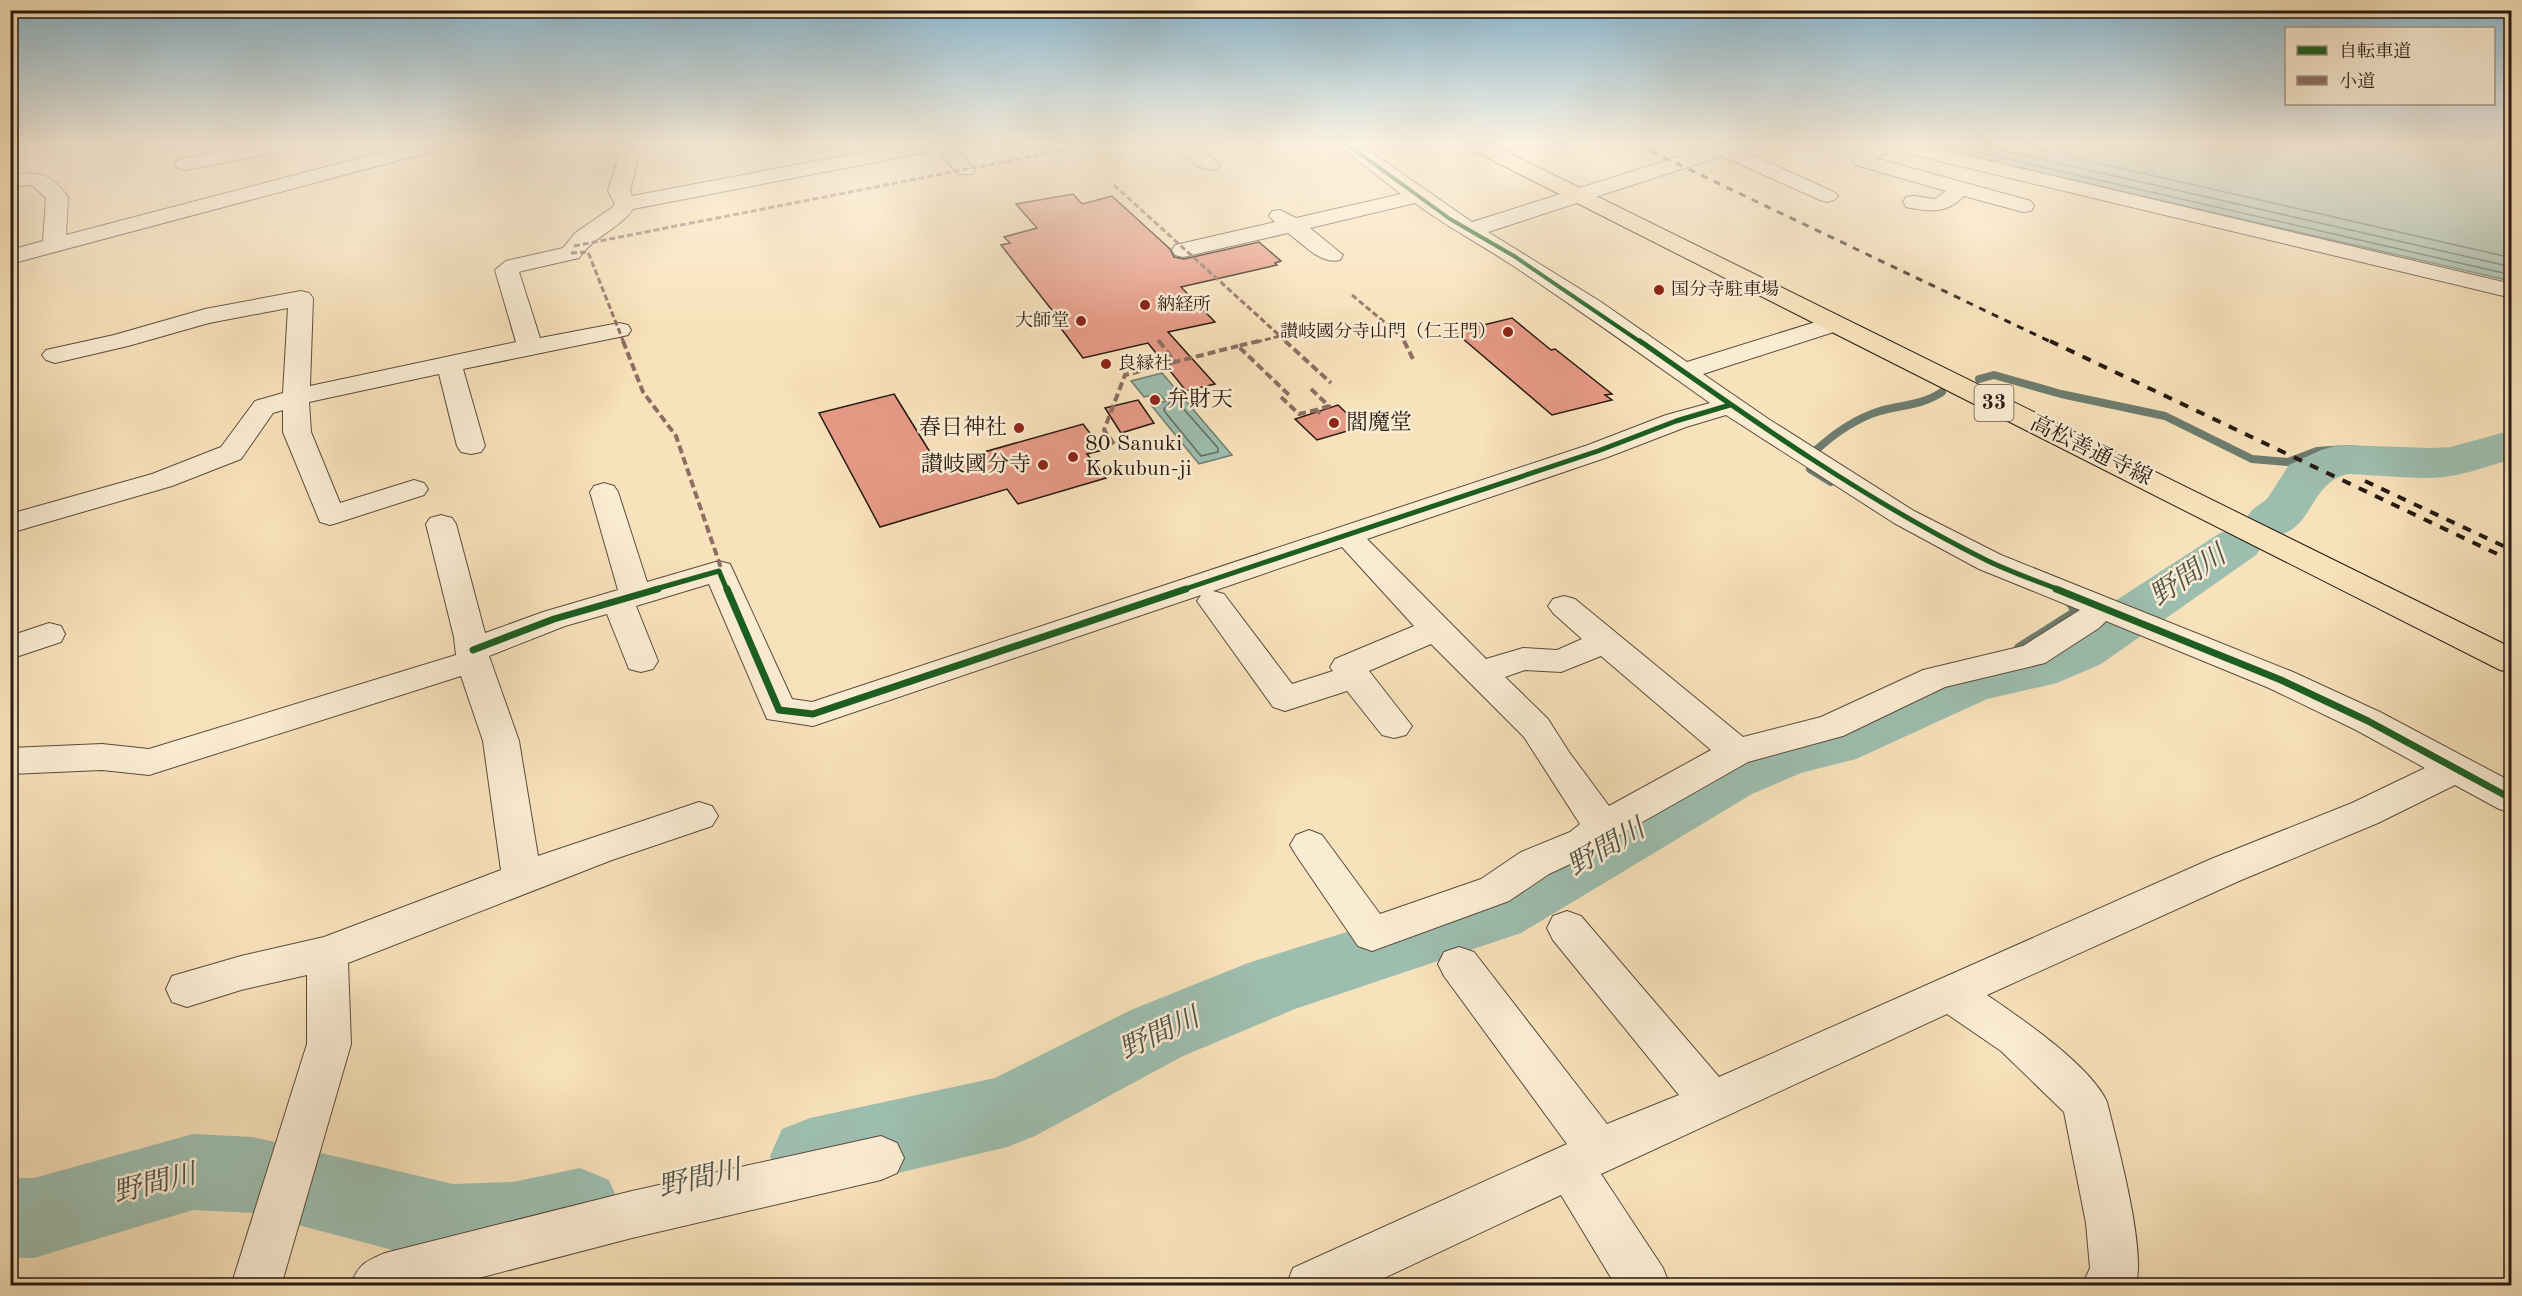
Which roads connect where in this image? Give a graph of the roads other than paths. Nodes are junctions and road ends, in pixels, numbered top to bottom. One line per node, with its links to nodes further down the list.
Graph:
1 (56, 205): 12 (street)
2 (202, 205): 12 (street)
3 (625, 205): 19 (street)
4 (1379, 205): 10 (street)
5 (1433, 205): 11 (street)
6 (1544, 205): 11 (street)
7 (1597, 205): 17 (main road, 高松善通寺線 / 33)
8 (2151, 205): 16 (street)
9 (1271, 208): 10 (street)
10 (1291, 226): 13 (street); 14 (street)
11 (1470, 230): 22 (street)
12 (54, 246): 15 (street)
13 (1184, 250)
14 (1332, 255)
15 (10, 257)
16 (2511, 291)
17 (1834, 324): 22 (street); 41 (main road, 高松善通寺線 / 33)
18 (619, 330): 19 (street)
19 (530, 347): 21 (street)
20 (55, 355): 23 (street)
21 (449, 365): 23 (street); 25 (street)
22 (1683, 372): 24 (street)
23 (296, 397): 26 (street); 28 (street)
24 (1730, 405): 30 (street); 34 (street)
25 (471, 446)
26 (414, 489)
27 (604, 492): 31 (street)
28 (10, 524)
29 (441, 524): 39 (street)
30 (1347, 535): 31 (street); 35 (street)
31 (627, 597): 39 (street); 40 (street)
32 (1213, 601): 43 (street)
33 (1564, 606): 37 (street)
34 (2120, 614): 45 (street); 47 (street)
35 (1436, 629): 42 (street); 43 (street)
36 (49, 634): 38 (street)
37 (1605, 642): 42 (street); 45 (street)
38 (10, 648)
39 (473, 655): 46 (street); 52 (street)
40 (641, 661)
41 (2511, 662)
42 (1480, 673): 50 (street)
43 (1354, 676): 44 (street)
44 (1394, 726)
45 (1737, 752): 50 (street)
46 (10, 761)
47 (2455, 769): 48 (street); 57 (street)
48 (2511, 799)
49 (699, 816): 52 (street)
50 (1603, 827): 51 (street)
51 (1309, 844)
52 (522, 879): 54 (street)
53 (1567, 928): 58 (street)
54 (327, 953): 56 (street); 61 (street)
55 (1459, 964): 60 (street)
56 (187, 990)
57 (1950, 993): 58 (street); 65 (street)
58 (1712, 1102): 60 (street)
59 (881, 1158): 62 (street)
60 (1584, 1158): 63 (street); 64 (street)
61 (256, 1286)
62 (375, 1286)
63 (1311, 1286)
64 (1645, 1286)
65 (2107, 1286)

